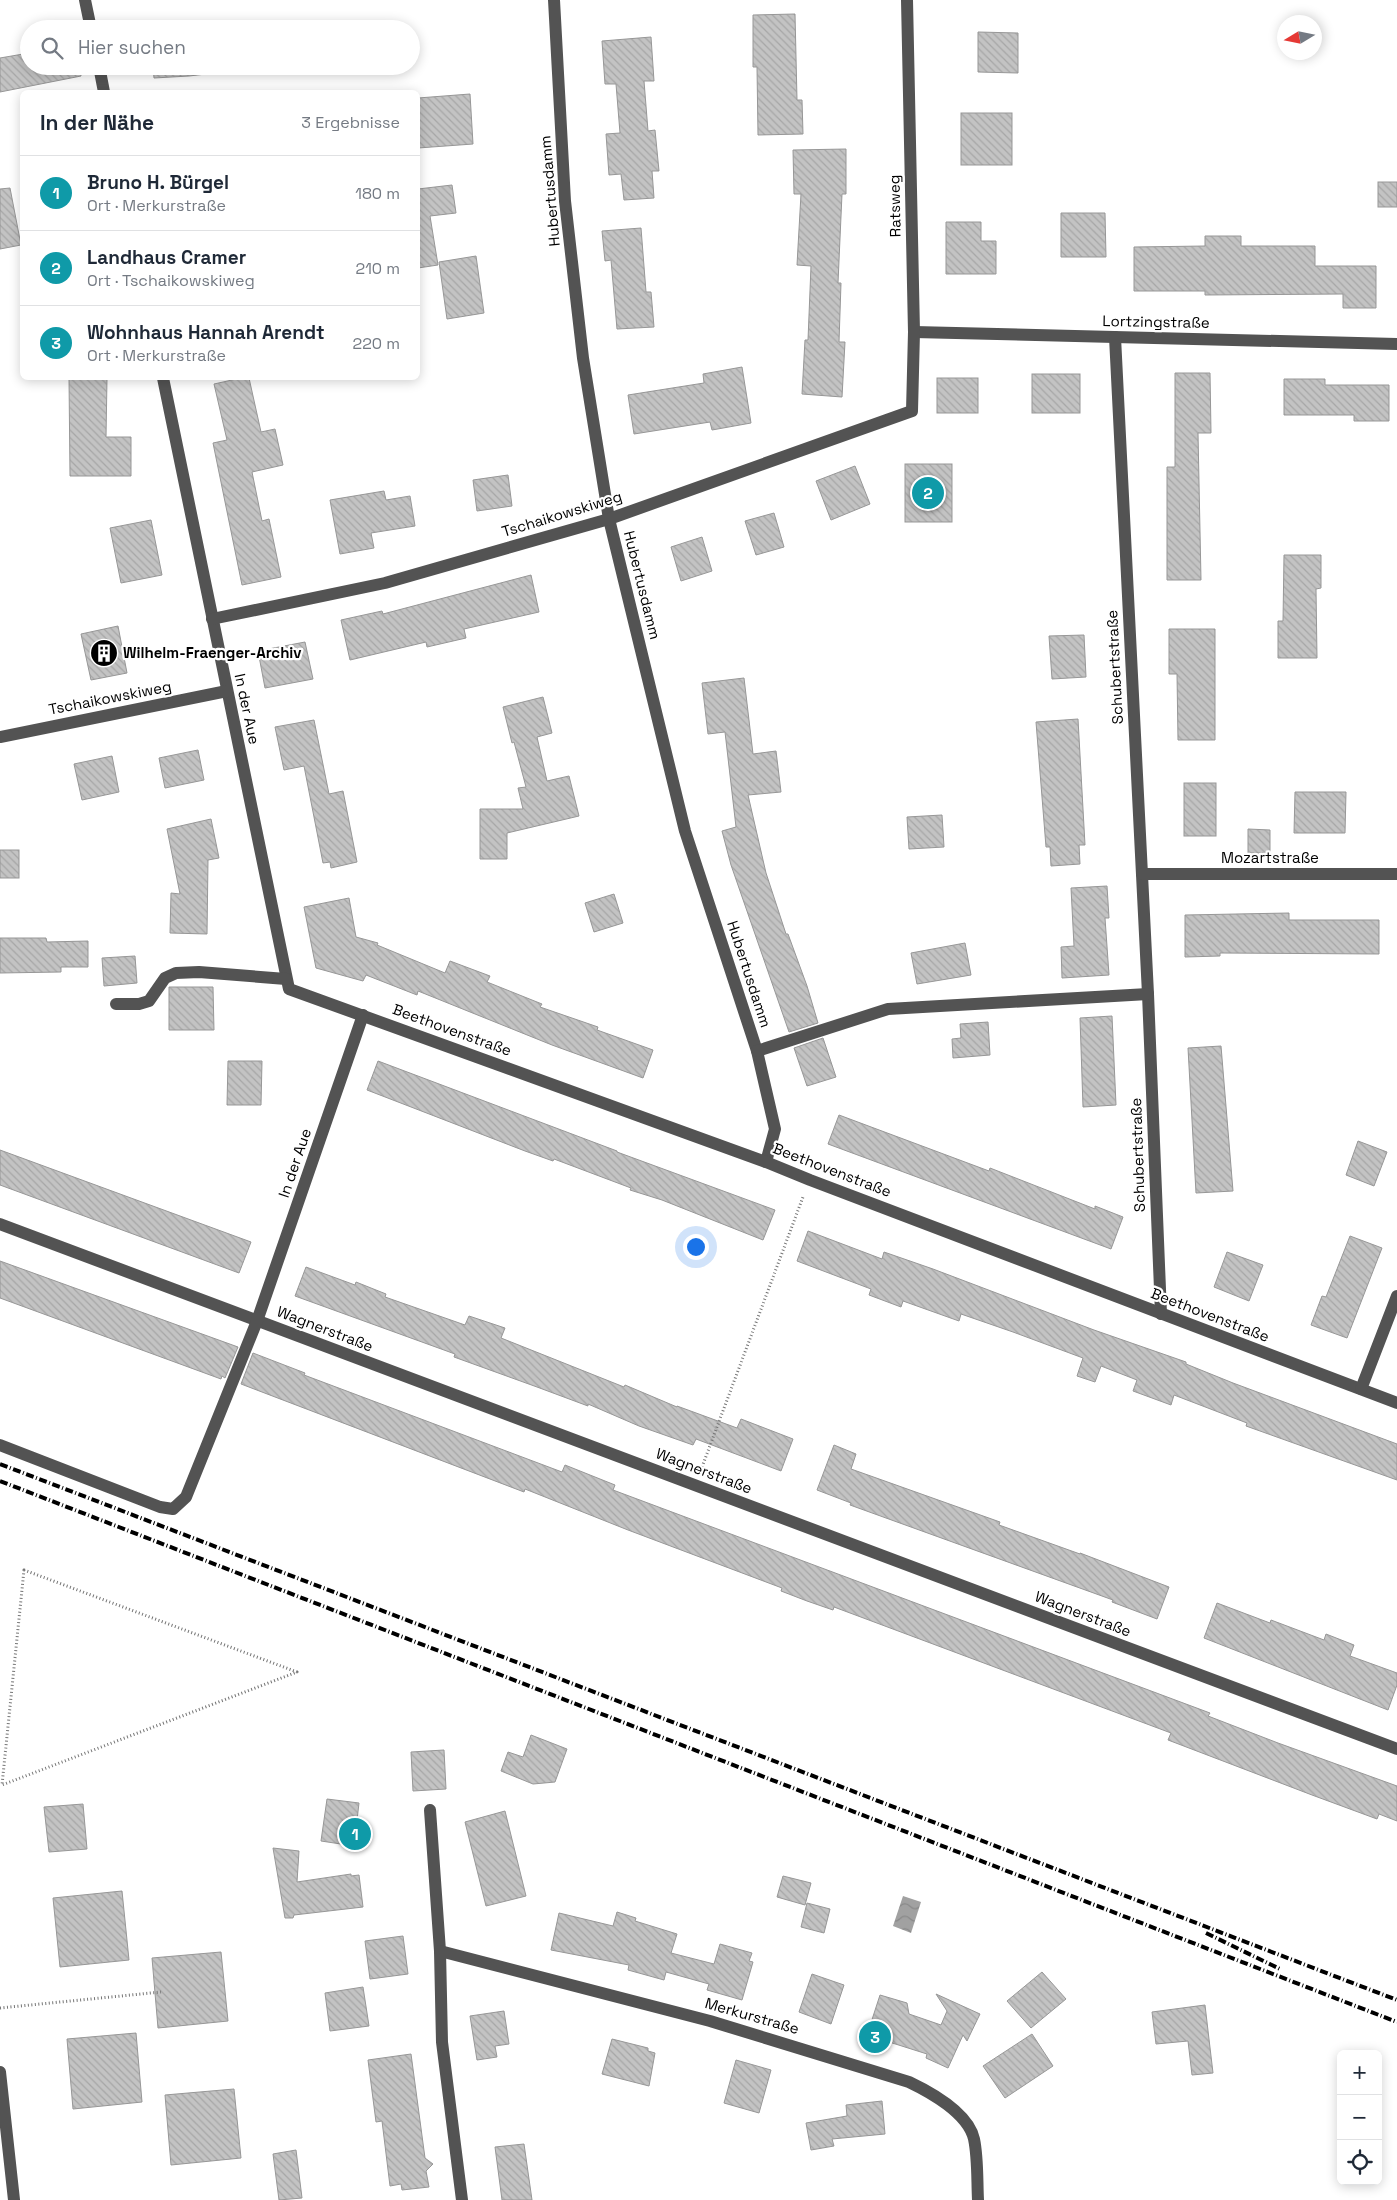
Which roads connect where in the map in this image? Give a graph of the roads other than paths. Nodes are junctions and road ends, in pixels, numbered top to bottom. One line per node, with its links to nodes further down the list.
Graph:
1 (85, 0): 4 (street)
2 (554, 0): 12 (street, Hubertusdamm)
3 (907, 0): 7 (street, Ratsweg)
4 (89, 20)
5 (101, 75): 6 (street)
6 (104, 90)
7 (914, 332): 8 (street, Lortzingstraße); 11 (street, Ratsweg)
8 (1115, 337): 9 (street, Lortzingstraße); 16 (street, Schubertstraße)
9 (1397, 344)
10 (162, 380): 13 (street, In der Aue)
11 (912, 411): 12 (street, Tschaikowskiweg)
12 (609, 519): 13 (street, Tschaikowskiweg); 22 (street, Hubertusdamm)
13 (212, 619): 14 (street, In der Aue)
14 (227, 691): 15 (street, Tschaikowskiweg); 18 (street, In der Aue)
15 (0, 737)
16 (1142, 874): 17 (street, Mozartstraße); 19 (street, Schubertstraße)
17 (1397, 874)
18 (288, 984): 20 (street, Beethovenstraße); 21 (street, Beethovenstraße)
19 (1148, 994): 22 (street); 26 (street, Schubertstraße)
20 (116, 1004)
21 (364, 1015): 23 (street, Beethovenstraße); 27 (street, In der Aue)
22 (757, 1051): 23 (street, Hubertusdamm)
23 (766, 1162): 26 (street, Beethovenstraße)
24 (0, 1224): 27 (street, Wagnerstraße)
25 (1397, 1296): 28 (street)
26 (1161, 1314): 28 (street, Beethovenstraße)
27 (257, 1321): 30 (street, In der Aue); 31 (street, Wagnerstraße)
28 (1361, 1389): 29 (street, Beethovenstraße)
29 (1397, 1403)
30 (0, 1445)
31 (1397, 1749)
32 (430, 1810): 33 (street)
33 (440, 1951): 37 (street); 38 (street, Merkurstraße)
34 (0, 2072): 35 (street)
35 (1, 2100): 36 (street)
36 (14, 2200)
37 (462, 2200)
38 (978, 2200)

